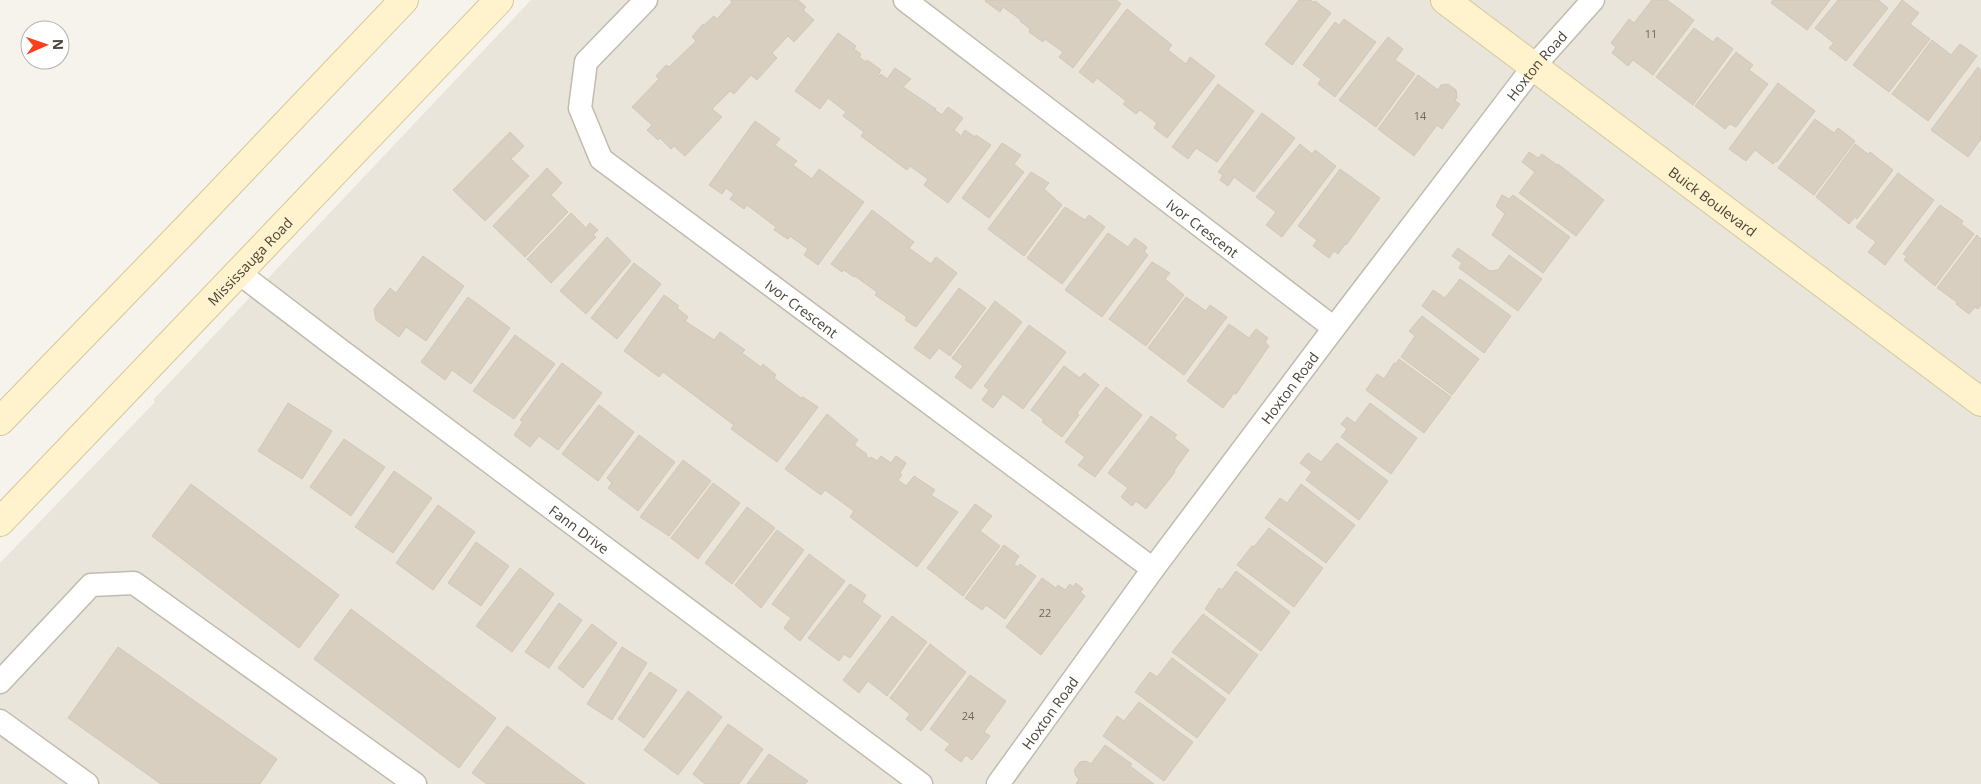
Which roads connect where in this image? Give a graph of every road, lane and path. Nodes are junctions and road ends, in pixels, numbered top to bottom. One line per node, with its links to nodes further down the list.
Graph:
1 (404, 0): 11 (main road)
2 (498, 0): 8 (main road, Mississauga Road)
3 (646, 0): 13 (street, Ivor Crescent)
4 (905, 0): 9 (street, Ivor Crescent)
5 (1445, 0): 7 (main road, Buick Boulevard)
6 (1593, 0): 7 (street, Hoxton Road)
7 (1534, 66): 9 (street, Hoxton Road); 10 (main road, Buick Boulevard)
8 (239, 272): 12 (main road, Mississauga Road); 18 (street, Fann Drive)
9 (1334, 328): 13 (street, Hoxton Road)
10 (1981, 402)
11 (0, 421)
12 (0, 522)
13 (1153, 569): 19 (street, Hoxton Road)
14 (0, 682): 17 (street)
15 (0, 721): 16 (street)
16 (87, 784)
17 (415, 784)
18 (921, 784)
19 (998, 784)

